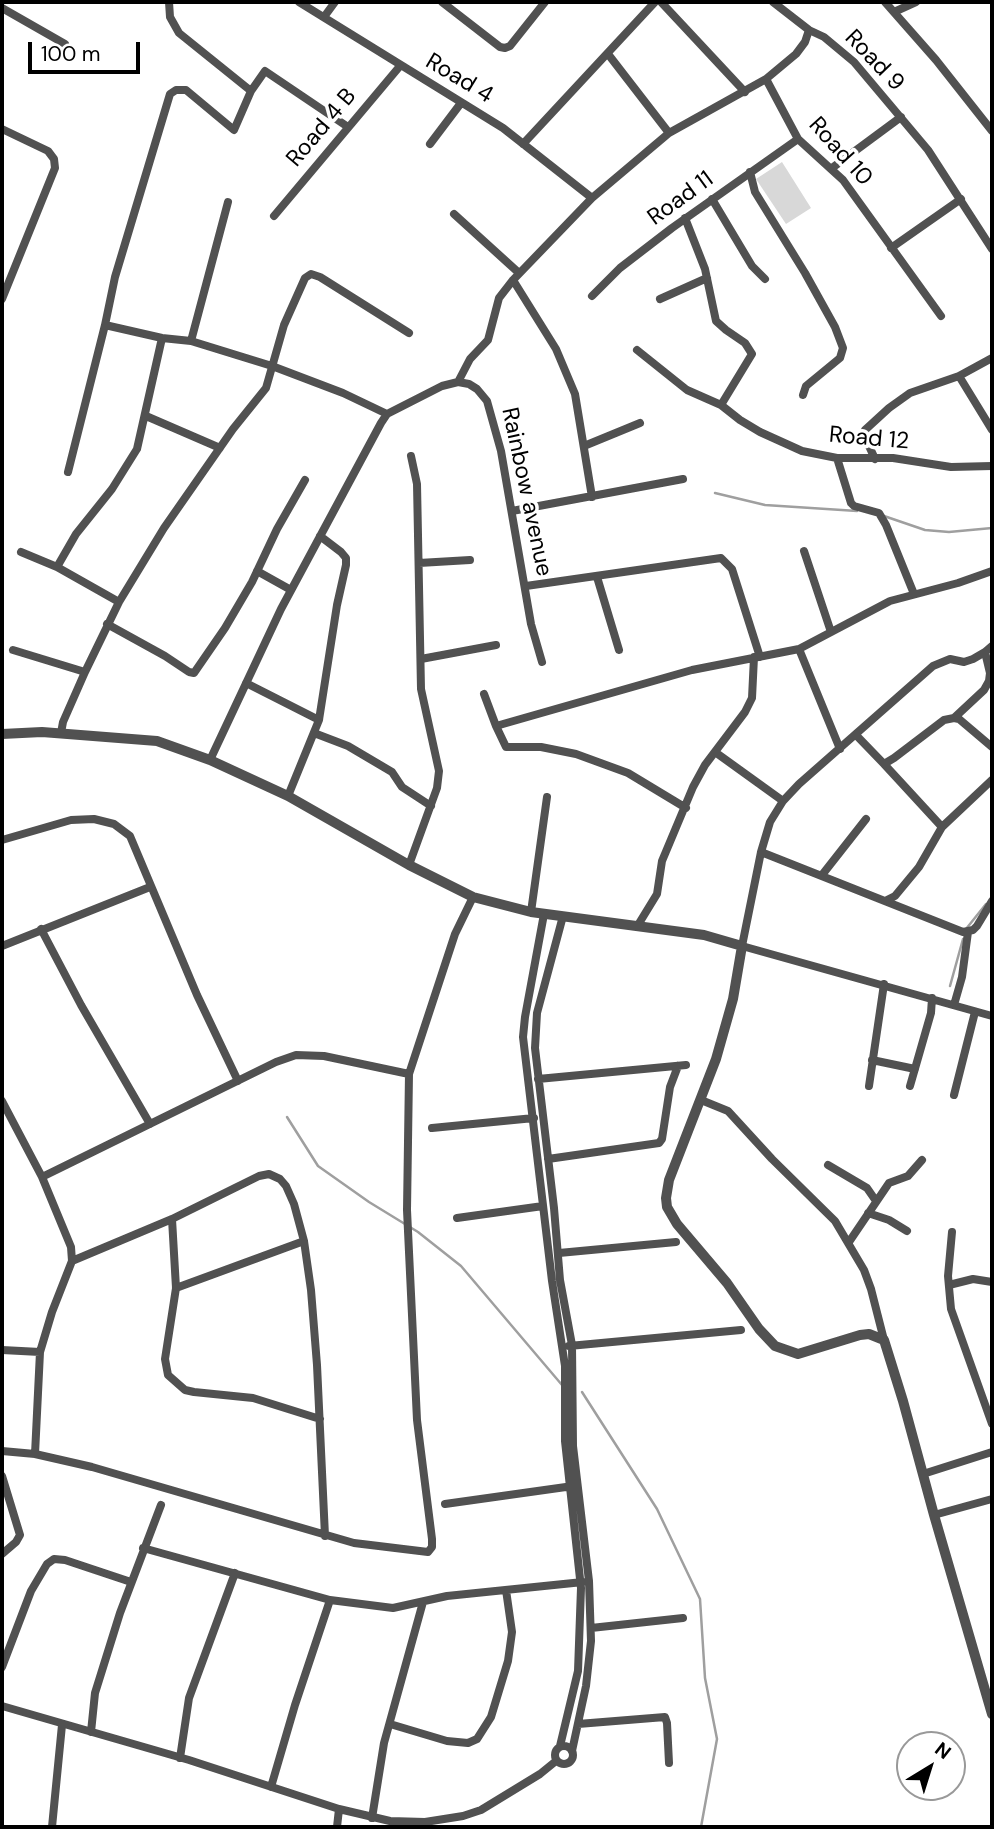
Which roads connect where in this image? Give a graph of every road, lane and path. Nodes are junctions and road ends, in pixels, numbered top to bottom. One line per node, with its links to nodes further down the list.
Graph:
1 (169, 2): 19 (street)
2 (299, 2): 13 (street, Road 4)
3 (335, 2): 13 (street)
4 (442, 2): 5 (street)
5 (545, 2)
6 (655, 2): 16 (street)
7 (661, 2): 20 (street)
8 (773, 2): 14 (street)
9 (885, 2): 12 (street)
10 (916, 2): 12 (street)
11 (2, 8): 15 (street)
12 (894, 12): 25 (street)
13 (324, 17): 17 (street, Road 4)
14 (809, 30): 18 (street, Road 9); 22 (street, Road 9)
15 (65, 44)
16 (608, 54): 26 (street); 29 (street)
17 (400, 66): 21 (street, Road 4); 23 (street, Road 4 B)
18 (766, 79): 20 (street, Road 9); 27 (street, Road 10)
19 (251, 91): 23 (street); 48 (street)
20 (745, 92): 26 (street, Road 9)
21 (461, 103): 28 (street); 29 (street, Road 4)
22 (901, 117): 30 (street); 34 (street, Road 9)
23 (348, 127): 37 (street, Road 4 B)
24 (2, 129): 45 (street)
25 (992, 131)
26 (669, 133): 32 (street, Road 9)
27 (798, 139): 30 (street, Road 10); 31 (street, Road 11)
28 (430, 144)
29 (523, 144): 32 (street, Road 4)
30 (832, 168): 39 (street, Road 10)
31 (750, 172): 33 (street, Road 11); 57 (street)
32 (592, 198): 41 (street, Road 9)
33 (712, 199): 38 (street, Road 11); 43 (street)
34 (961, 199): 39 (street); 40 (street, Road 9)
35 (228, 202): 51 (street)
36 (454, 214): 41 (street)
37 (274, 216)
38 (685, 218): 42 (street); 44 (street, Road 11)
39 (891, 248): 47 (street, Road 10)
40 (992, 249)
41 (516, 276): 56 (street, Road 9); 63 (street)
42 (707, 278): 46 (street); 58 (street)
43 (765, 279)
44 (592, 296)
45 (2, 299)
46 (660, 299)
47 (941, 316)
48 (106, 325): 50 (street); 69 (street)
49 (409, 333): 54 (street)
50 (162, 338): 51 (street); 60 (street)
51 (191, 341): 54 (street)
52 (637, 350): 58 (street, Road 12)
53 (992, 358): 55 (street)
54 (272, 366): 59 (street); 64 (street)
55 (959, 376): 62 (street); 67 (street)
56 (458, 382): 59 (street); 73 (street, Rainbow avenue)
57 (803, 395)
58 (721, 405): 66 (street, Road 12)
59 (387, 414): 74 (street)
60 (146, 416): 64 (street); 79 (street)
61 (640, 423): 63 (street)
62 (992, 430)
63 (584, 446): 72 (street)
64 (220, 448): 86 (street)
65 (411, 456): 78 (street)
66 (837, 458): 67 (street, Road 12); 85 (street)
67 (875, 459): 68 (street, Road 12)
68 (992, 466)
69 (68, 472)
70 (305, 480): 80 (street)
71 (683, 480): 72 (street)
72 (592, 497): 73 (street)
73 (512, 511): 83 (street, Rainbow avenue)
74 (320, 536): 84 (street); 101 (street)
75 (804, 551): 88 (street)
76 (21, 552): 79 (street)
77 (470, 560): 78 (street)
78 (419, 563): 95 (street)
79 (57, 568): 86 (street)
80 (257, 571): 84 (street); 87 (street)
81 (992, 571): 85 (street)
82 (597, 577): 83 (street); 93 (street); 94 (street)
83 (526, 586): 96 (street, Rainbow avenue)
84 (291, 590): 98 (street)
85 (914, 594): 88 (street)
86 (119, 602): 87 (street)
87 (107, 624): 97 (street)
88 (831, 632): 90 (street)
89 (496, 645): 95 (street)
90 (799, 649): 94 (street); 108 (street)
91 (989, 649): 100 (street); 106 (street)
92 (13, 650): 97 (street)
93 (619, 650)
94 (757, 657): 102 (street); 109 (street)
95 (421, 659): 116 (street)
96 (542, 662)
97 (85, 672): 103 (street)
98 (246, 683): 101 (street); 110 (street)
99 (484, 694): 102 (street)
100 (954, 718): 107 (street); 111 (street)
101 (319, 720): 104 (street)
102 (496, 726): 117 (street)
103 (61, 733): 105 (street); 110 (street)
104 (314, 733): 113 (street); 116 (street)
105 (2, 734)
106 (856, 735): 108 (street); 111 (street)
107 (992, 747)
108 (840, 749): 115 (street)
109 (715, 752): 115 (street); 117 (street)
110 (210, 760): 113 (street)
111 (884, 764): 119 (street)
112 (992, 780): 119 (street)
113 (288, 796): 122 (street)
114 (547, 797): 128 (street)
115 (783, 801): 121 (street)
116 (431, 807): 122 (street)
117 (686, 808): 131 (street)
118 (866, 819): 123 (street)
119 (942, 827): 126 (street)
120 (2, 840): 124 (street)
121 (761, 852): 123 (street); 135 (street)
122 (408, 865): 125 (street)
123 (822, 875): 126 (street)
124 (150, 887): 132 (street); 145 (street)
125 (473, 897): 128 (street); 143 (street)
126 (885, 901): 133 (street)
127 (992, 901): 133 (street)
128 (531, 912): 129 (street)
129 (544, 914): 130 (street); 151 (street)
130 (563, 916): 131 (street); 144 (street)
131 (638, 925): 135 (street)
132 (41, 929): 134 (street); 152 (street)
133 (968, 932): 138 (street)
134 (2, 946)
135 (742, 946): 136 (street); 149 (street)
136 (884, 985): 137 (street); 141 (street)
137 (932, 999): 138 (street); 142 (street)
138 (954, 1005): 139 (street)
139 (975, 1012): 140 (street); 148 (street)
140 (992, 1016)
141 (872, 1060): 142 (street); 146 (street)
142 (915, 1069): 147 (street)
143 (409, 1074): 145 (street); 192 (street)
144 (538, 1079): 154 (street); 154 (street)
145 (238, 1081): 152 (street)
146 (869, 1086)
147 (910, 1086)
148 (954, 1095)
149 (701, 1100): 167 (street); 174 (street)
150 (2, 1101): 157 (street)
151 (534, 1118): 153 (street); 159 (street)
152 (150, 1124): 157 (street)
153 (432, 1128)
154 (548, 1159): 168 (street)
155 (922, 1160): 158 (street)
156 (828, 1165): 158 (street)
157 (42, 1177): 169 (street)
158 (876, 1201): 160 (street)
159 (543, 1206): 161 (street); 176 (street)
160 (868, 1213): 163 (street); 167 (street)
161 (457, 1218)
162 (172, 1219): 165 (street); 169 (street); 172 (street)
163 (907, 1231)
164 (952, 1232): 171 (street)
165 (304, 1241): 172 (street); 179 (street)
166 (676, 1242): 168 (street)
167 (849, 1242): 174 (street)
168 (559, 1253): 175 (street)
169 (72, 1261): 178 (street)
170 (992, 1282): 171 (street)
171 (949, 1285): 180 (street)
172 (176, 1288): 179 (street)
173 (741, 1330): 175 (street)
174 (884, 1340): 184 (street)
175 (572, 1345): 176 (street); 186 (street)
176 (563, 1346): 187 (street)
177 (2, 1350): 178 (street)
178 (40, 1352): 183 (street)
179 (320, 1419): 192 (street)
180 (992, 1424)
181 (2, 1451): 183 (street)
182 (992, 1452): 184 (street)
183 (35, 1454): 192 (street)
184 (923, 1474): 191 (street)
185 (2, 1476): 194 (street)
186 (580, 1486): 187 (street); 197 (street)
187 (569, 1487): 189 (street); 197 (street)
188 (992, 1499): 191 (street)
189 (445, 1504)
190 (161, 1505): 193 (street)
191 (934, 1515): 205 (street)
192 (325, 1536)
193 (143, 1548): 195 (street); 196 (street)
194 (2, 1554)
195 (235, 1573): 199 (street); 212 (street)
196 (131, 1582): 203 (street); 209 (street)
197 (585, 1582): 198 (street); 202 (street); 210 (street)
198 (506, 1590): 200 (street); 206 (street)
199 (330, 1600): 200 (street); 215 (street)
200 (423, 1602): 206 (street)
201 (683, 1618): 202 (street)
202 (591, 1628): 207 (street)
203 (2, 1667)
204 (2, 1706): 208 (street)
205 (992, 1714)
206 (390, 1724): 217 (street)
207 (578, 1724): 211 (street); 214 (street)
208 (62, 1725): 209 (street); 219 (street)
209 (91, 1732): 212 (street)
210 (560, 1746): 211 (street); 213 (street)
211 (572, 1751): 213 (street)
212 (180, 1758): 215 (street)
213 (556, 1761): 218 (street)
214 (669, 1763)
215 (271, 1787): 216 (street)
216 (339, 1809): 217 (street); 220 (street)
217 (372, 1818): 218 (street)
218 (425, 1824)
219 (52, 1827)
220 (337, 1827)

